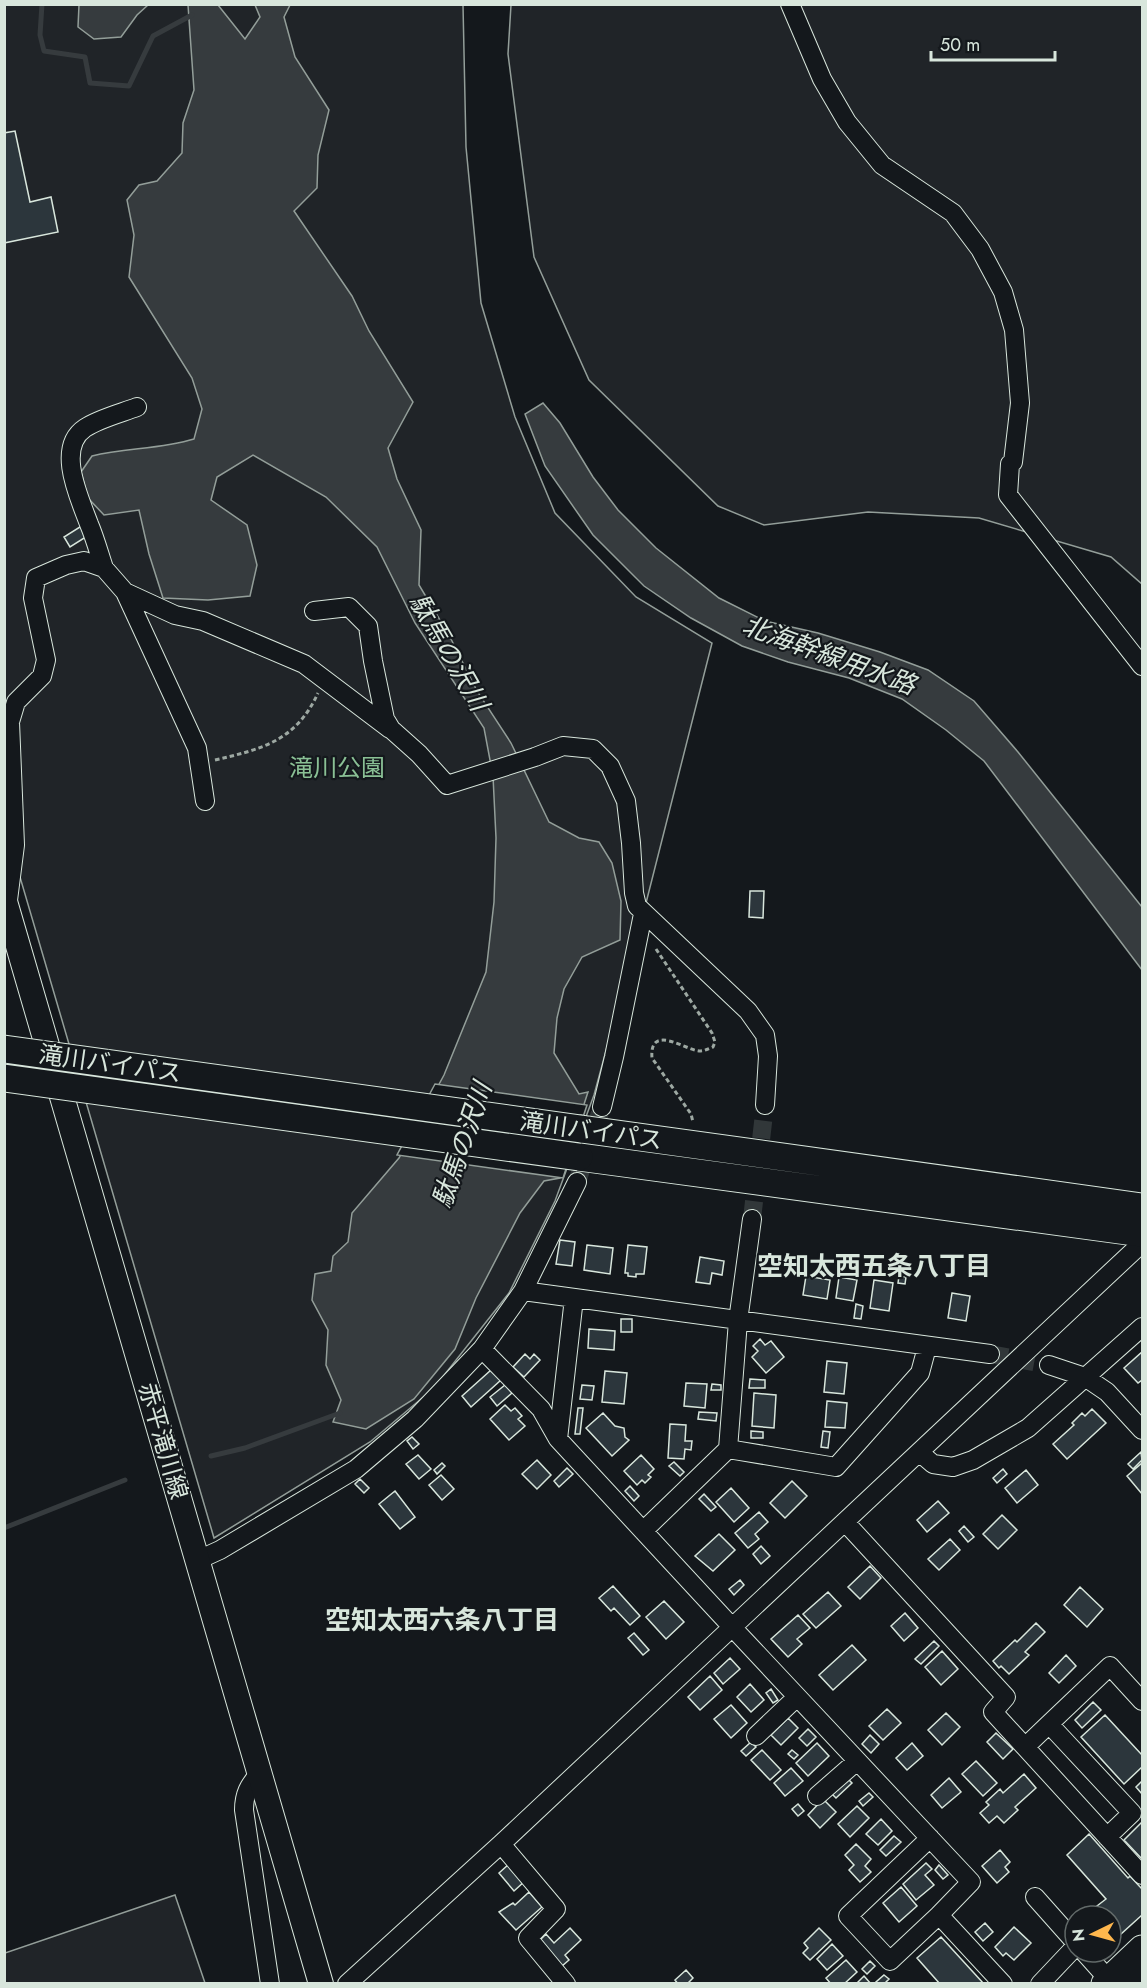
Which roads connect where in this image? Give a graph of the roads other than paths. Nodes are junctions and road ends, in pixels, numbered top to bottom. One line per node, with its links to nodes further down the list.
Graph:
1 (790, 4): 6 (street)
2 (137, 406): 3 (street)
3 (104, 568): 4 (street); 9 (street)
4 (125, 592): 7 (street); 8 (street)
5 (314, 611): 7 (street)
6 (1143, 666)
7 (391, 729): 10 (street)
8 (205, 801)
9 (6, 903): 35 (main road, 赤平滝川線)
10 (643, 914): 13 (street); 14 (street)
11 (4, 1049): 16 (highway, 滝川バイパス, bridge)
12 (4, 1078): 15 (highway, 滝川バイパス, bridge)
13 (765, 1105)
14 (602, 1107)
15 (578, 1170): 18 (highway, 滝川バイパス); 20 (street)
16 (1143, 1207)
17 (752, 1219): 22 (street)
18 (1143, 1233)
19 (1143, 1243): 32 (street)
20 (523, 1291): 21 (street); 25 (street)
21 (574, 1298): 22 (street); 30 (street)
22 (738, 1321): 24 (street); 31 (street)
23 (1143, 1327): 28 (street)
24 (927, 1347): 26 (street); 31 (street)
25 (482, 1349): 30 (street); 35 (street)
26 (990, 1354)
27 (1049, 1365): 28 (street)
28 (1085, 1377): 29 (street); 32 (street)
29 (1143, 1430)
30 (558, 1439): 34 (street)
31 (728, 1449): 34 (street)
32 (919, 1452): 33 (street)
33 (845, 1522): 36 (street); 41 (street)
34 (643, 1531): 36 (street)
35 (198, 1560): 43 (main road, 赤平滝川線)
36 (732, 1627): 37 (street); 47 (street)
37 (797, 1697): 40 (street); 42 (street)
38 (1143, 1701): 39 (street)
39 (1049, 1724): 41 (street); 45 (street)
40 (756, 1736)
41 (1025, 1747): 45 (street)
42 (857, 1761): 44 (street); 46 (street)
43 (259, 1774): 57 (street); 58 (main road, 赤平滝川線)
44 (817, 1796)
45 (1107, 1837): 48 (street)
46 (930, 1838): 50 (street); 50 (street)
47 (501, 1844): 59 (street); 60 (street)
48 (1143, 1875)
49 (1035, 1897): 51 (street)
50 (939, 1915): 61 (street)
51 (1063, 1928)
52 (1143, 1949): 56 (highway)
53 (1063, 1959): 62 (street)
54 (1097, 1964): 56 (street)
55 (1143, 1975): 56 (highway)
56 (1116, 1982)
57 (270, 1983)
58 (321, 1983)
59 (347, 1983)
60 (566, 1983)
61 (1003, 1983)
62 (1040, 1983)

